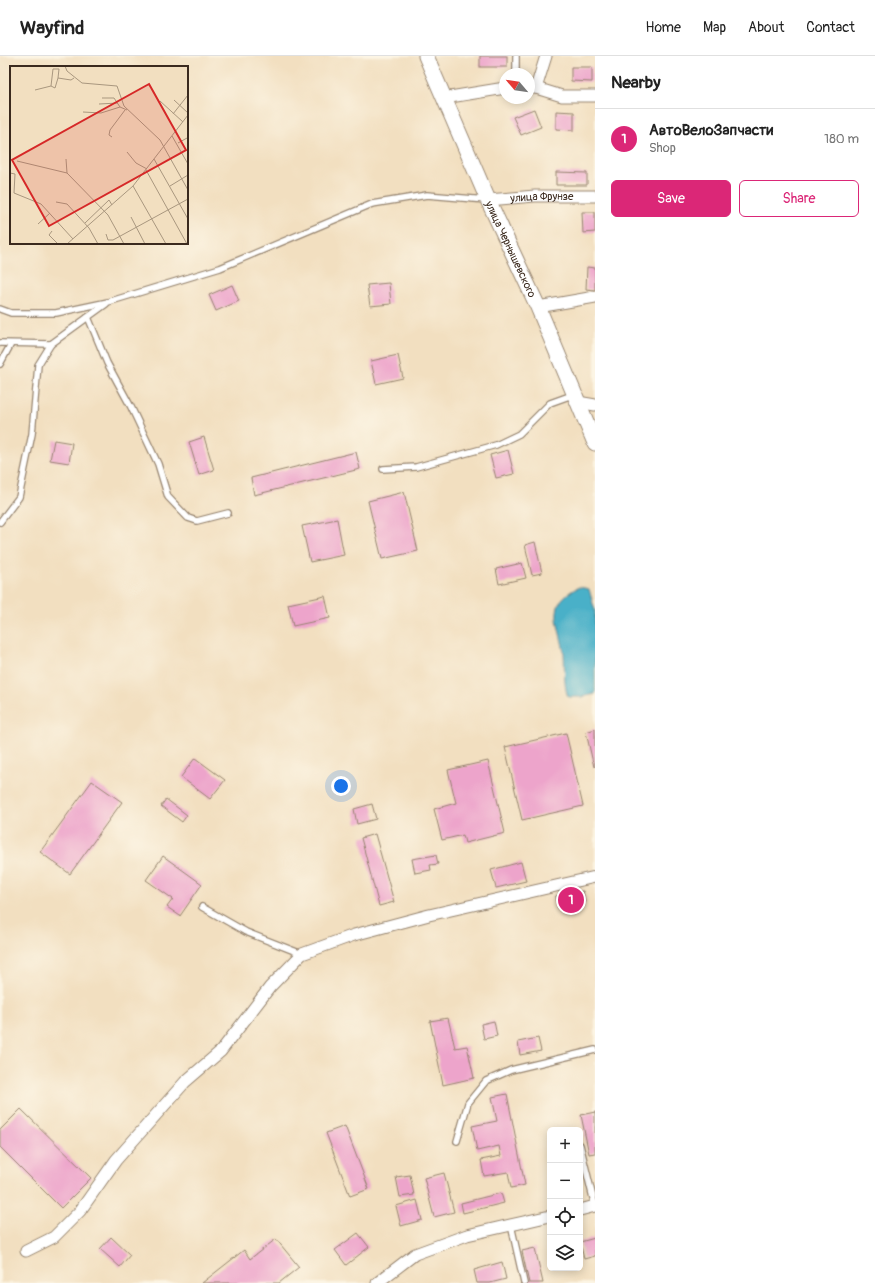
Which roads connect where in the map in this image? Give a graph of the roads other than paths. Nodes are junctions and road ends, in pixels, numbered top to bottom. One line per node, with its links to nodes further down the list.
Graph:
1 (426, 56): 9 (main road, улица Чернышевского)
2 (516, 56): 4 (lane)
3 (546, 56): 5 (street)
4 (516, 68)
5 (535, 83)
6 (499, 89): 9 (street)
7 (535, 89): 8 (street)
8 (595, 96)
9 (444, 98): 11 (main road, улица Чернышевского)
10 (595, 196): 11 (street, улица Фрунзе)
11 (488, 200): 13 (lane); 14 (main road, улица Чернышевского)
12 (595, 297): 14 (street)
13 (108, 302): 15 (lane); 16 (lane)
14 (538, 307): 21 (main road, улица Чернышевского)
15 (0, 309)
16 (88, 317): 19 (lane); 25 (lane)
17 (0, 344): 18 (lane)
18 (11, 344): 19 (lane); 20 (lane)
19 (51, 344): 26 (lane)
20 (0, 364)
21 (577, 398): 22 (street); 23 (main road, улица Чернышевского); 24 (lane)
22 (595, 405)
23 (595, 443)
24 (383, 469)
25 (228, 513)
26 (0, 522)
27 (595, 878): 29 (street)
28 (202, 907): 29 (lane)
29 (302, 954): 37 (street)
30 (595, 1050): 31 (lane)
31 (457, 1141)
32 (583, 1157): 33 (lane)
33 (595, 1206): 34 (street)
34 (583, 1209)
35 (547, 1217): 36 (street)
36 (511, 1225): 38 (street); 39 (lane)
37 (26, 1251)
38 (376, 1283)
39 (524, 1283)

